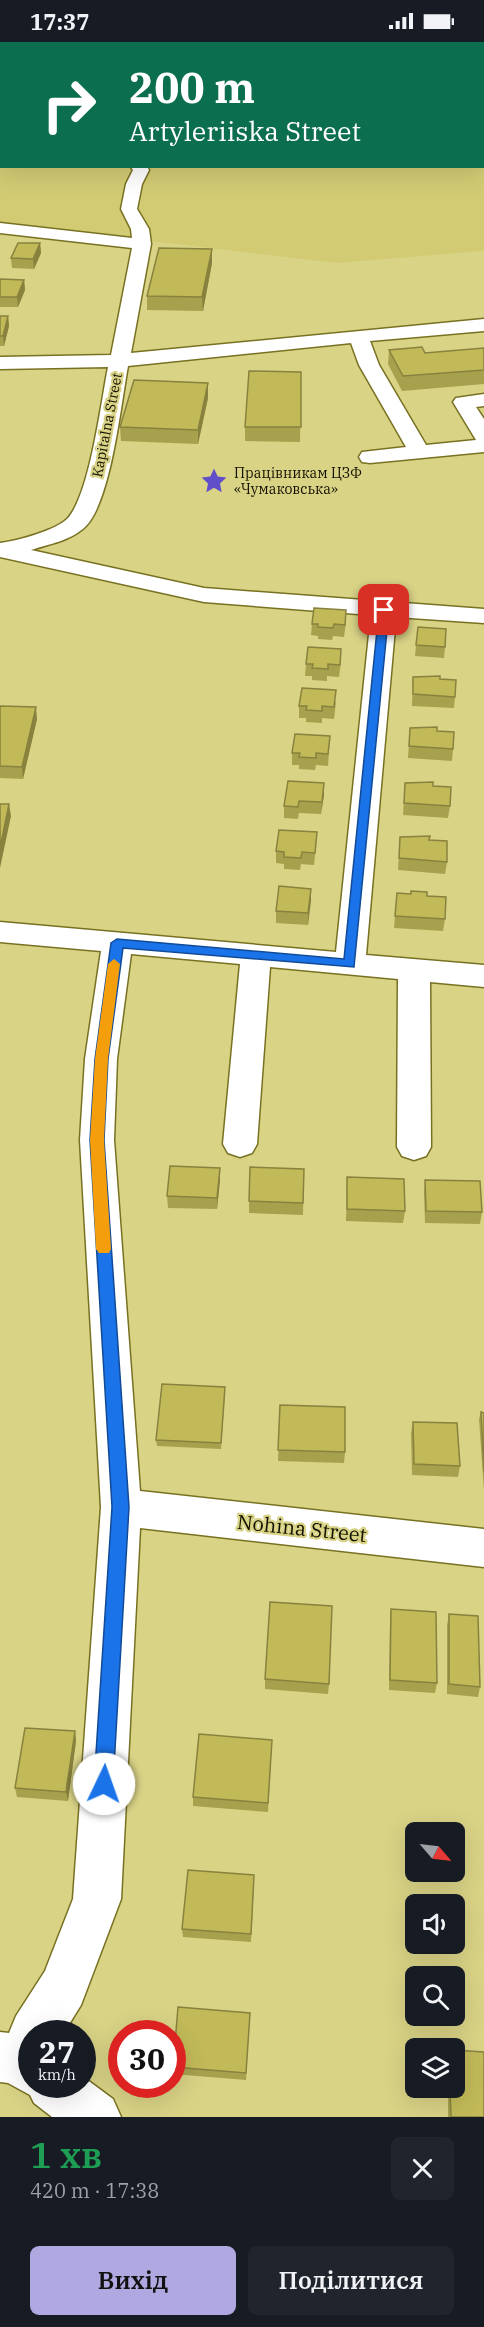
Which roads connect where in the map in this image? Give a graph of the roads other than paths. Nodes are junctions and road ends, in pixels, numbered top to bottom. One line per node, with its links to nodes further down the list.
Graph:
1 (140, 168): 3 (street)
2 (0, 228): 3 (street)
3 (142, 244): 6 (street, Kapitalna Street)
4 (484, 325): 5 (street)
5 (359, 338): 6 (street); 11 (street)
6 (119, 361): 7 (street); 13 (street, Kapitalna Street)
7 (0, 363)
8 (484, 400): 9 (street)
9 (484, 436)
10 (484, 446): 11 (street)
11 (419, 452): 12 (street)
12 (370, 456)
13 (0, 550): 14 (street)
14 (384, 610): 15 (street); 19 (street)
15 (484, 616)
16 (0, 932): 17 (street)
17 (117, 943): 18 (street); 24 (street)
18 (256, 956): 19 (street); 22 (street)
19 (350, 964): 20 (street)
20 (414, 970): 21 (street); 23 (street)
21 (484, 976)
22 (240, 1144)
23 (414, 1147)
24 (120, 1507): 25 (street, Nohina Street); 26 (street)
25 (484, 1548)
26 (46, 2020)
27 (74, 2098): 28 (street)
28 (95, 2117)

